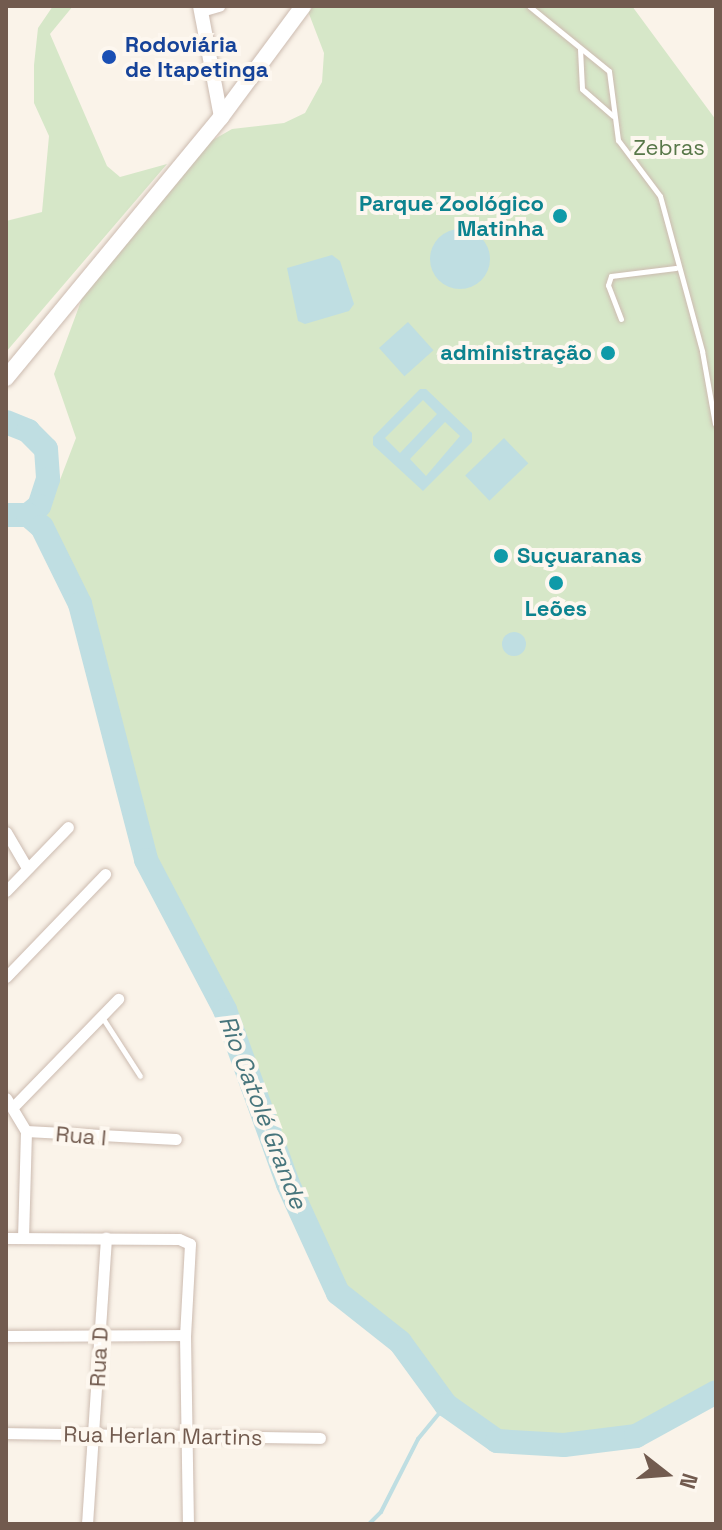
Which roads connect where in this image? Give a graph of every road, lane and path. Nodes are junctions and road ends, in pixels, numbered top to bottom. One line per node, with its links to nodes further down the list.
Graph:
1 (219, 6): 3 (street)
2 (529, 6): 5 (lane)
3 (200, 9): 7 (street)
4 (299, 9): 7 (main road)
5 (580, 48): 6 (lane); 6 (lane)
6 (613, 116): 8 (lane)
7 (221, 117): 10 (main road)
8 (676, 268): 9 (lane); 11 (lane)
9 (621, 319)
10 (6, 378)
11 (715, 424)
12 (68, 827): 14 (street)
13 (6, 832): 14 (street)
14 (27, 868): 16 (street)
15 (105, 874): 17 (street)
16 (6, 891)
17 (6, 977)
18 (118, 999): 19 (street)
19 (101, 1016): 20 (lane); 21 (street)
20 (140, 1076)
21 (10, 1102): 22 (street, Rua I)
22 (26, 1131): 23 (street, Rua I); 24 (street)
23 (176, 1139)
24 (23, 1237): 25 (street); 26 (street)
25 (6, 1238)
26 (106, 1238): 27 (street); 29 (street, Rua D)
27 (185, 1335): 29 (street); 33 (street)
28 (6, 1336): 29 (street)
29 (99, 1336): 31 (street, Rua D)
30 (6, 1433): 31 (street, Rua Herlan Martins)
31 (95, 1435): 33 (street, Rua Herlan Martins); 34 (street, Rua D)
32 (320, 1438): 33 (street, Rua Herlan Martins)
33 (187, 1439): 35 (street)
34 (87, 1524)
35 (188, 1524)

